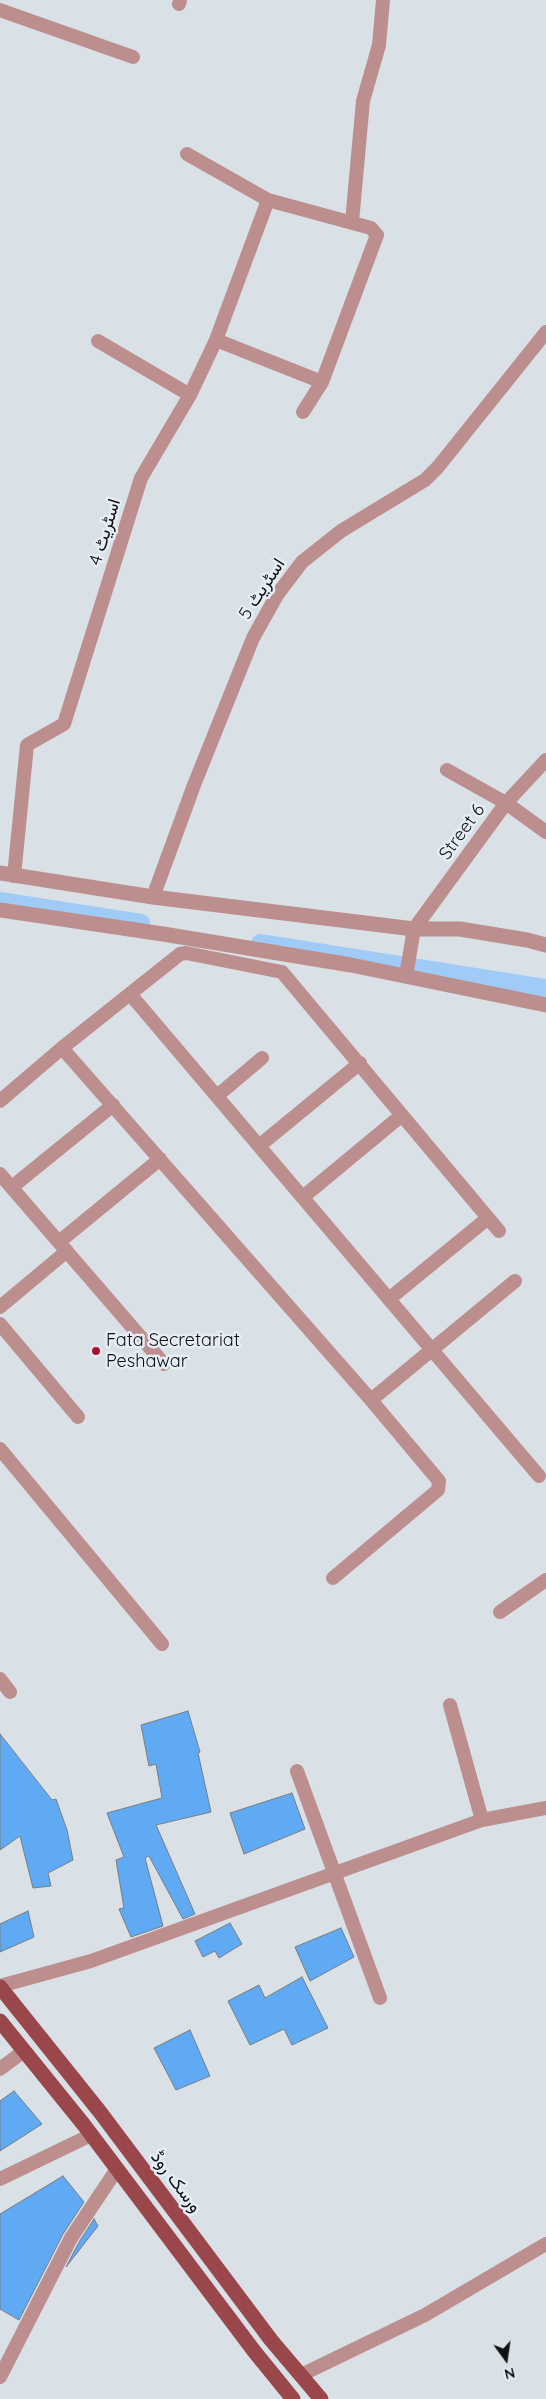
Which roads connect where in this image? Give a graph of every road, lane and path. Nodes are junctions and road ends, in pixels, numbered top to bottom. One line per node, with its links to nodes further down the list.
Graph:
1 (383, 0): 6 (street)
2 (0, 10): 3 (street)
3 (134, 57)
4 (187, 154): 5 (street)
5 (268, 200): 6 (street); 8 (street, اسٹریٹ 4)
6 (352, 222): 10 (street)
7 (546, 332): 18 (street, اسٹریٹ 5)
8 (216, 340): 10 (street); 11 (street, اسٹریٹ 4)
9 (98, 342): 11 (street)
10 (322, 382): 12 (street)
11 (190, 395): 17 (street, اسٹریٹ 4)
12 (303, 412)
13 (546, 760): 15 (street, Street 6)
14 (447, 770): 15 (street)
15 (506, 803): 16 (street); 20 (street, Street 6)
16 (546, 832)
17 (7, 875): 18 (street)
18 (153, 897): 20 (street)
19 (0, 910): 22 (street)
20 (413, 930): 21 (street); 22 (street)
21 (546, 946)
22 (406, 976): 24 (street)
23 (130, 994): 25 (street); 27 (street); 28 (street)
24 (546, 1005)
25 (62, 1048): 29 (street); 30 (street)
26 (262, 1058): 28 (street)
27 (360, 1063): 31 (street); 32 (street)
28 (217, 1096): 32 (street)
29 (0, 1101)
30 (113, 1105): 33 (street); 35 (street)
31 (402, 1116): 36 (street); 37 (street)
32 (259, 1146): 36 (street)
33 (160, 1159): 39 (street); 46 (street)
34 (0, 1174): 35 (street)
35 (12, 1187): 39 (street)
36 (303, 1197): 41 (street)
37 (488, 1218): 38 (street); 41 (street)
38 (499, 1231)
39 (63, 1247): 42 (street); 45 (street)
40 (514, 1281): 44 (street)
41 (390, 1299): 44 (street)
42 (0, 1307)
43 (0, 1324): 47 (street)
44 (432, 1349): 46 (street); 49 (street)
45 (164, 1364)
46 (371, 1400): 50 (street)
47 (78, 1417)
48 (0, 1450): 53 (street)
49 (539, 1476)
50 (333, 1578)
51 (546, 1580): 52 (street)
52 (500, 1612)
53 (162, 1644)
54 (0, 1679): 55 (street)
55 (10, 1692)
56 (450, 1705): 59 (street)
57 (297, 1771): 60 (street)
58 (546, 1808): 59 (street)
59 (482, 1820): 60 (street)
60 (334, 1872): 61 (street); 62 (street)
61 (0, 1987): 66 (main road, ورسک روڈ)
62 (380, 1998)
63 (0, 2021): 64 (main road)
64 (24, 2051): 65 (street); 67 (main road)
65 (0, 2069)
66 (74, 2080): 67 (main road); 71 (main road, ورسک روڈ)
67 (58, 2093): 68 (main road)
68 (91, 2135): 69 (main road); 70 (street)
69 (117, 2169): 72 (main road); 75 (street)
70 (0, 2179)
71 (180, 2219): 72 (main road); 74 (main road, ورسک روڈ)
72 (164, 2233): 76 (main road)
73 (546, 2244): 74 (street)
74 (301, 2375): 77 (main road, ورسک روڈ)
75 (0, 2377)
76 (293, 2399)
77 (321, 2399)

